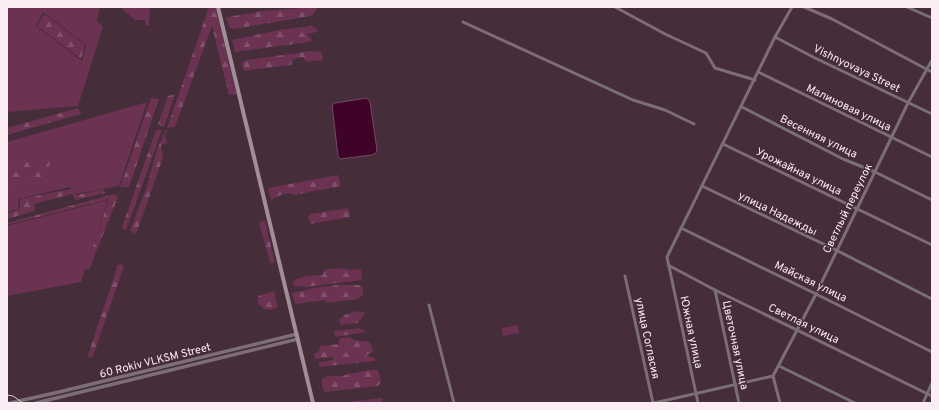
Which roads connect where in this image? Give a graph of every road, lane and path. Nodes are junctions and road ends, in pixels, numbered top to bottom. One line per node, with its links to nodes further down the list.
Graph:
1 (218, 7): 35 (main road)
2 (615, 7): 13 (street)
3 (792, 7): 8 (street)
4 (804, 7): 10 (street)
5 (907, 7): 6 (street)
6 (932, 18)
7 (463, 22): 17 (street)
8 (775, 37): 11 (street); 14 (street, Vishnyovaya Street)
9 (932, 60): 10 (street, Светлый переулок)
10 (927, 70): 12 (street); 14 (street, Светлый переулок)
11 (758, 72): 13 (street); 18 (street, Малиновая улица)
12 (932, 72)
13 (755, 80): 15 (street)
14 (908, 102): 16 (street, Vishnyovaya Street); 18 (street, Светлый переулок)
15 (742, 107): 19 (street); 21 (street, Весенняя улица)
16 (932, 114)
17 (694, 124)
18 (891, 138): 20 (street, Малиновая улица); 21 (street, Светлый переулок)
19 (723, 144): 22 (street); 24 (street, Урожайная улица)
20 (932, 157)
21 (875, 172): 23 (street, Весенняя улица); 24 (street, Светлый переулок)
22 (702, 186): 25 (street); 27 (street, улица Надежды)
23 (932, 200)
24 (857, 209): 26 (street, Урожайная улица); 27 (street, Светлый переулок)
25 (681, 228): 28 (street); 31 (street, Майская улица)
26 (932, 245)
27 (836, 250): 31 (street, Светлый переулок); 32 (street, улица Надежды)
28 (668, 265): 30 (street, Светлая улица); 43 (street, Южная улица)
29 (625, 276): 50 (street, улица Согласия)
30 (715, 290): 34 (street, Светлая улица); 41 (street, Цветочная улица)
31 (816, 294): 34 (street, Светлый переулок); 37 (street, Майская улица)
32 (932, 299)
33 (429, 305): 49 (street)
34 (796, 329): 38 (street, Светлый переулок); 42 (street, Светлая улица)
35 (297, 334): 36 (main road); 45 (street, 60 Rokiv VLKSM Street)
36 (298, 339): 47 (street, 60 Rokiv VLKSM Street); 48 (main road)
37 (932, 352)
38 (779, 366): 39 (street, Светлый переулок); 54 (street)
39 (773, 376): 41 (street); 53 (street)
40 (932, 383): 42 (street)
41 (735, 385): 43 (street); 52 (street, Цветочная улица)
42 (926, 393): 44 (street, Светлая улица); 55 (street)
43 (696, 394): 50 (street); 51 (street, Южная улица)
44 (932, 396)
45 (17, 402): 46 (street, 60 Rokiv VLKSM Street)
46 (10, 403)
47 (36, 403)
48 (313, 403)
49 (454, 403)
50 (654, 403)
51 (698, 403)
52 (739, 403)
53 (780, 403)
54 (855, 403)
55 (923, 403)

